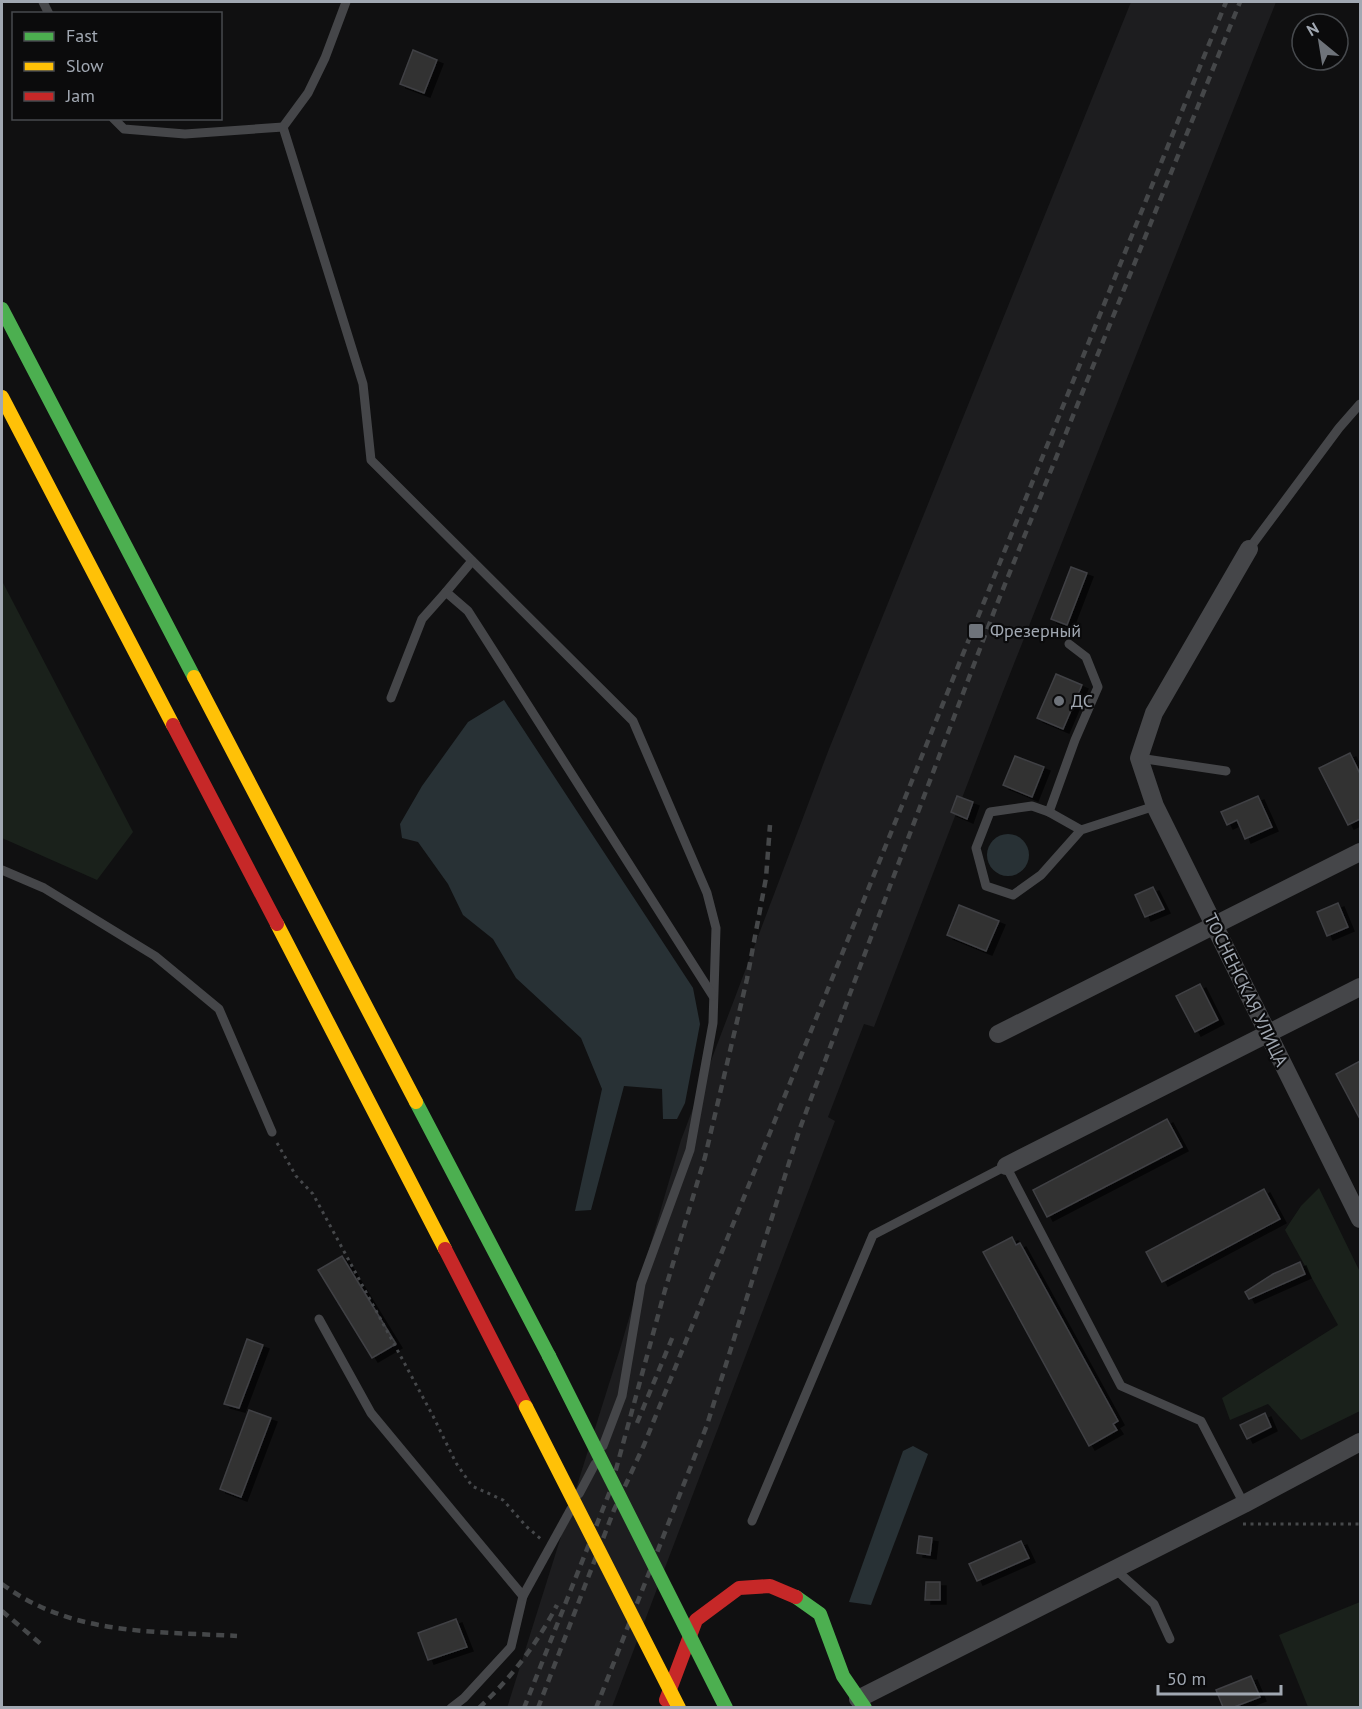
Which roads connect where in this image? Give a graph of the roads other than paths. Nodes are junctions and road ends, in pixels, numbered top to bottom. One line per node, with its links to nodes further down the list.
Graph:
1 (346, 2): 3 (lane)
2 (115, 120): 3 (lane)
3 (282, 127): 8 (lane)
4 (2, 309): 39 (main road, bridge)
5 (2, 397): 38 (main road, bridge)
6 (1360, 404): 7 (lane)
7 (1249, 549): 12 (street)
8 (472, 561): 9 (lane); 21 (lane)
9 (446, 592): 11 (lane); 21 (lane)
10 (1069, 644): 15 (lane)
11 (391, 698)
12 (1139, 758): 13 (lane); 14 (street, ТОСНЕНСКАЯ УЛИЦА)
13 (1226, 771)
14 (1155, 806): 16 (lane); 19 (street, ТОСНЕНСКАЯ УЛИЦА)
15 (1050, 812): 16 (lane); 16 (lane)
16 (1081, 830)
17 (1360, 852): 19 (street)
18 (2, 870): 24 (lane)
19 (1214, 925): 22 (street); 23 (street, ТОСНЕНСКАЯ УЛИЦА)
20 (1360, 987): 23 (street)
21 (714, 996): 33 (lane)
22 (998, 1034)
23 (1268, 1034): 25 (street); 26 (street, ТОСНЕНСКАЯ УЛИЦА)
24 (272, 1132)
25 (1006, 1166): 30 (lane); 31 (lane)
26 (1356, 1198): 27 (street, ТОСНЕНСКАЯ УЛИЦА)
27 (1360, 1219)
28 (319, 1319): 33 (lane)
29 (1360, 1442): 30 (street)
30 (1245, 1504): 32 (street)
31 (752, 1521)
32 (1115, 1569): 34 (lane); 35 (street)
33 (523, 1596): 36 (lane)
34 (1170, 1639)
35 (862, 1703): 37 (main road)
36 (451, 1707)
37 (663, 1707)
38 (679, 1707)
39 (726, 1707)

